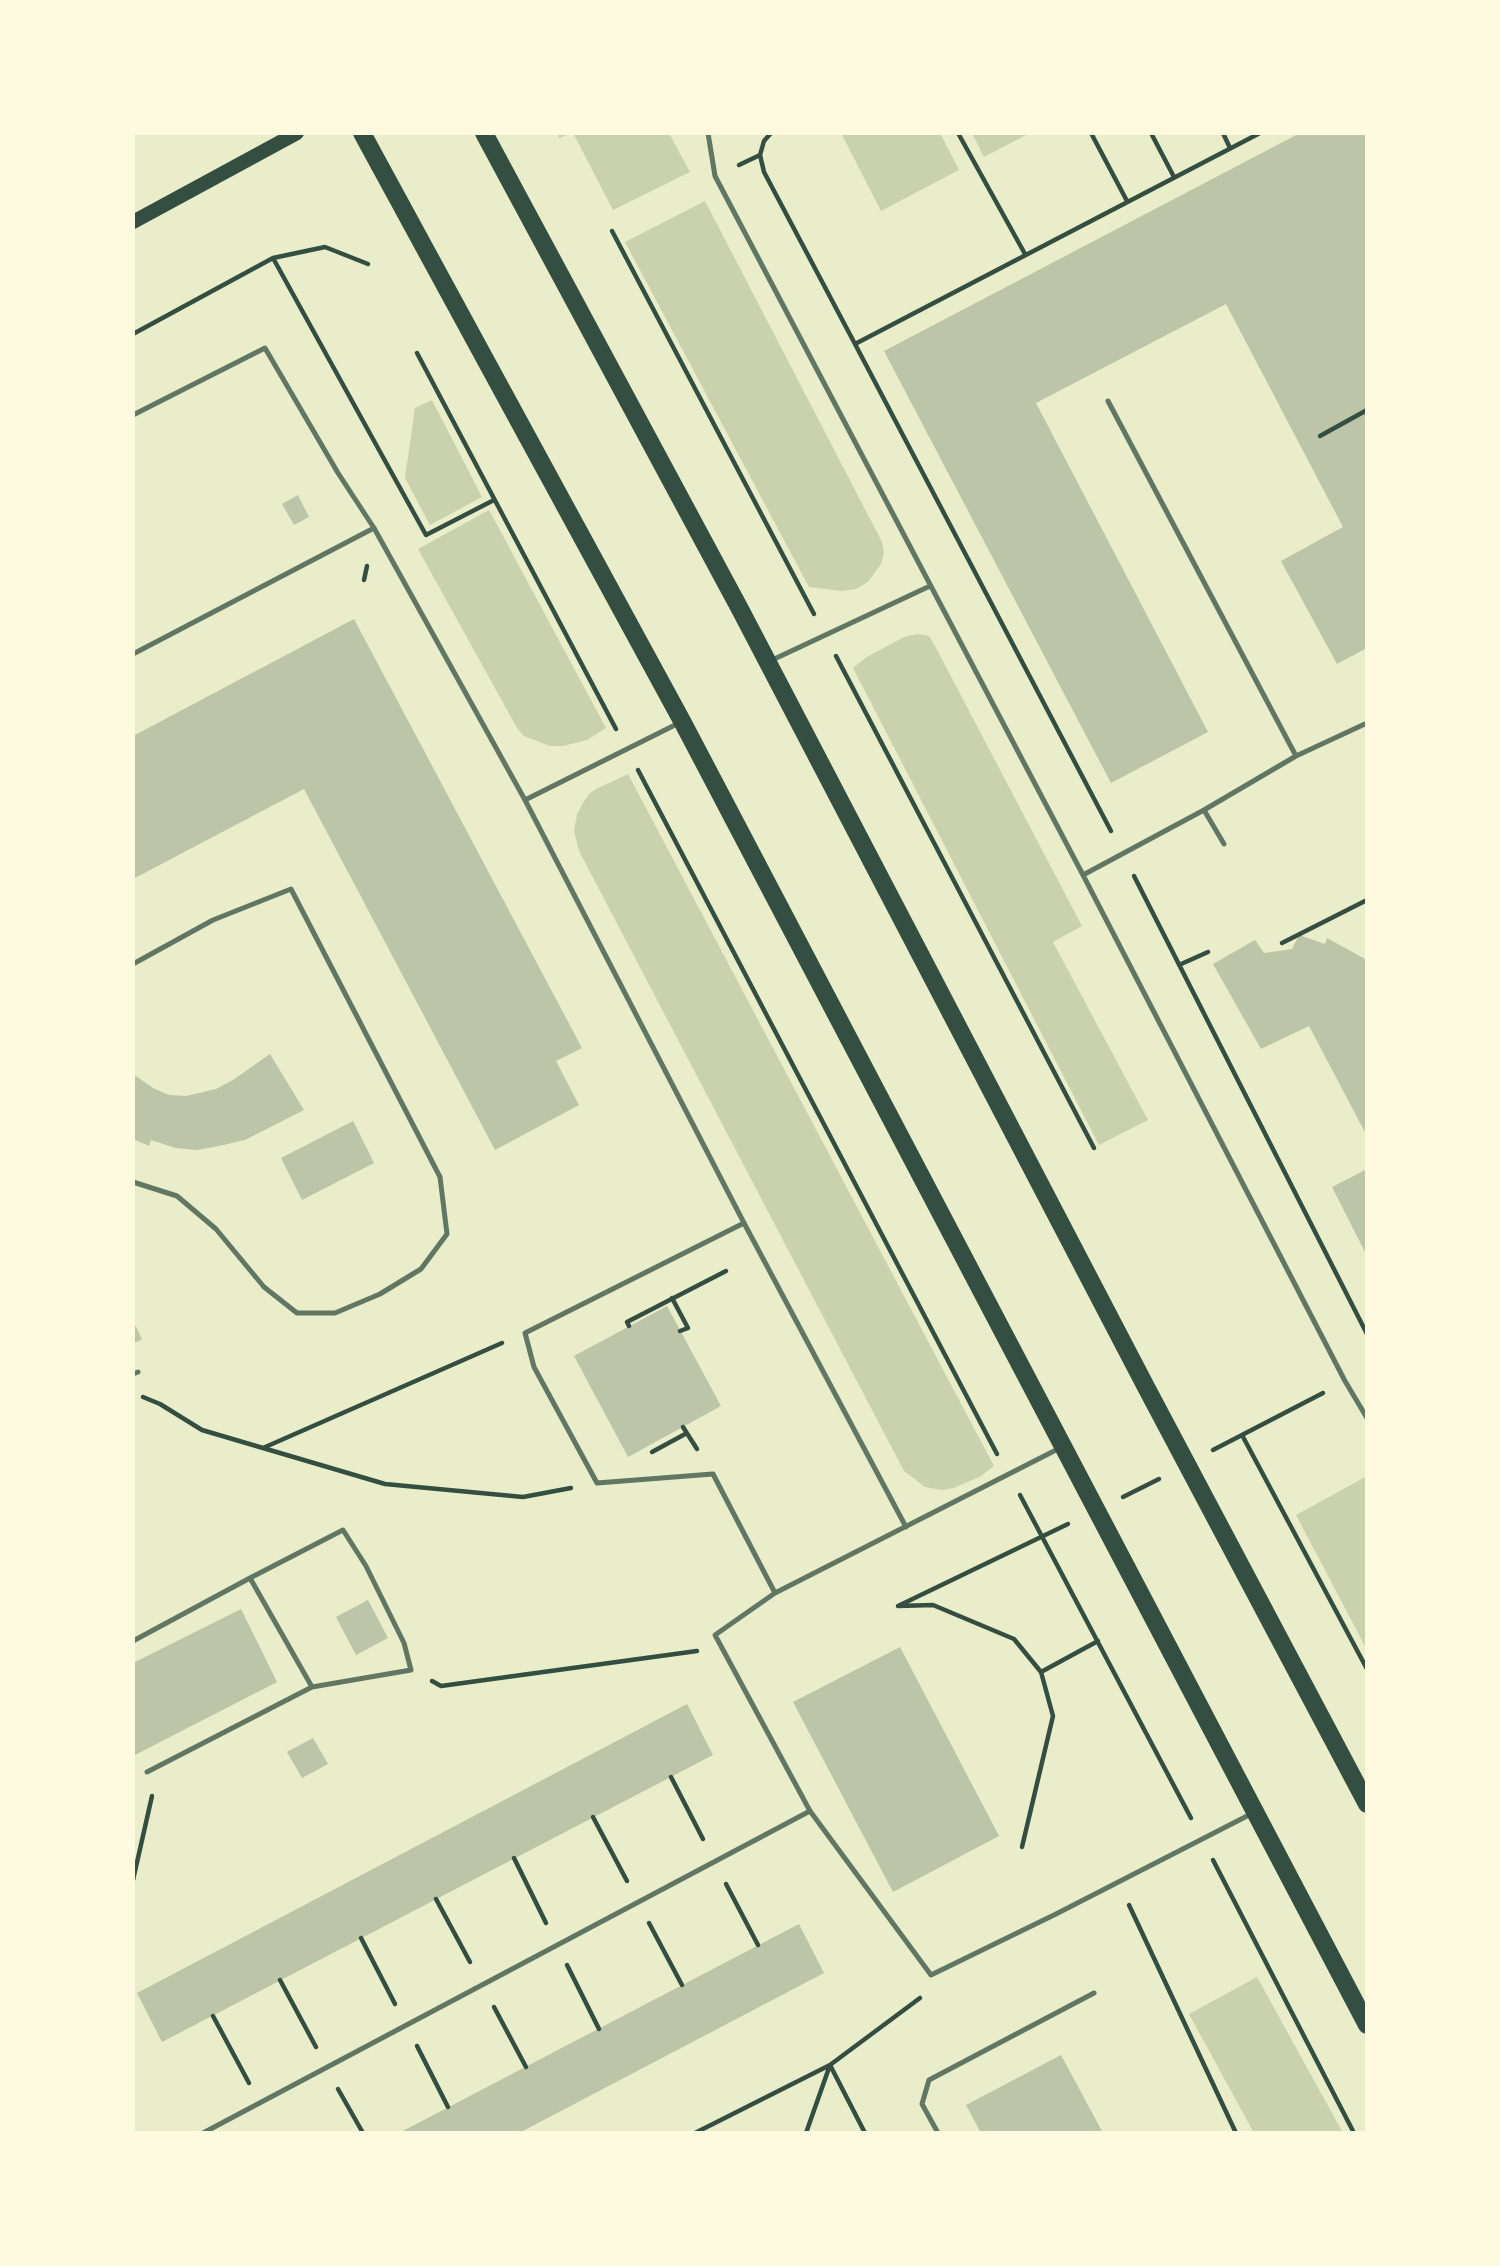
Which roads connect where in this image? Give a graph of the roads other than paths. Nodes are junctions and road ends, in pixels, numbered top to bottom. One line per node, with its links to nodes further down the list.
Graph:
1 (297, 133): 5 (main road)
2 (362, 133): 12 (main road)
3 (484, 133): 11 (main road)
4 (708, 133): 9 (lane)
5 (133, 222)
6 (1108, 401): 14 (lane)
7 (133, 415): 8 (lane)
8 (374, 528): 10 (lane); 15 (lane)
9 (930, 586): 11 (lane); 18 (lane)
10 (133, 654)
11 (767, 663): 30 (main road)
12 (682, 721): 15 (lane); 23 (main road)
13 (1366, 724): 14 (lane)
14 (1296, 756): 16 (lane)
15 (525, 800): 21 (lane)
16 (1204, 810): 17 (lane); 18 (lane)
17 (1224, 844)
18 (1083, 874): 22 (lane)
19 (133, 964): 20 (lane)
20 (133, 1182)
21 (744, 1223): 24 (lane); 26 (lane)
22 (1367, 1418)
23 (1063, 1446): 24 (lane); 32 (main road)
24 (906, 1527): 26 (lane)
25 (250, 1578): 27 (lane); 28 (lane); 28 (lane)
26 (775, 1592): 31 (lane)
27 (133, 1641)
28 (312, 1687): 29 (lane)
29 (147, 1772)
30 (1367, 1804)
31 (810, 1811): 32 (lane); 35 (lane)
32 (1255, 1812): 34 (main road)
33 (1094, 1993): 36 (lane)
34 (1367, 2025)
35 (203, 2133)
36 (938, 2133)

